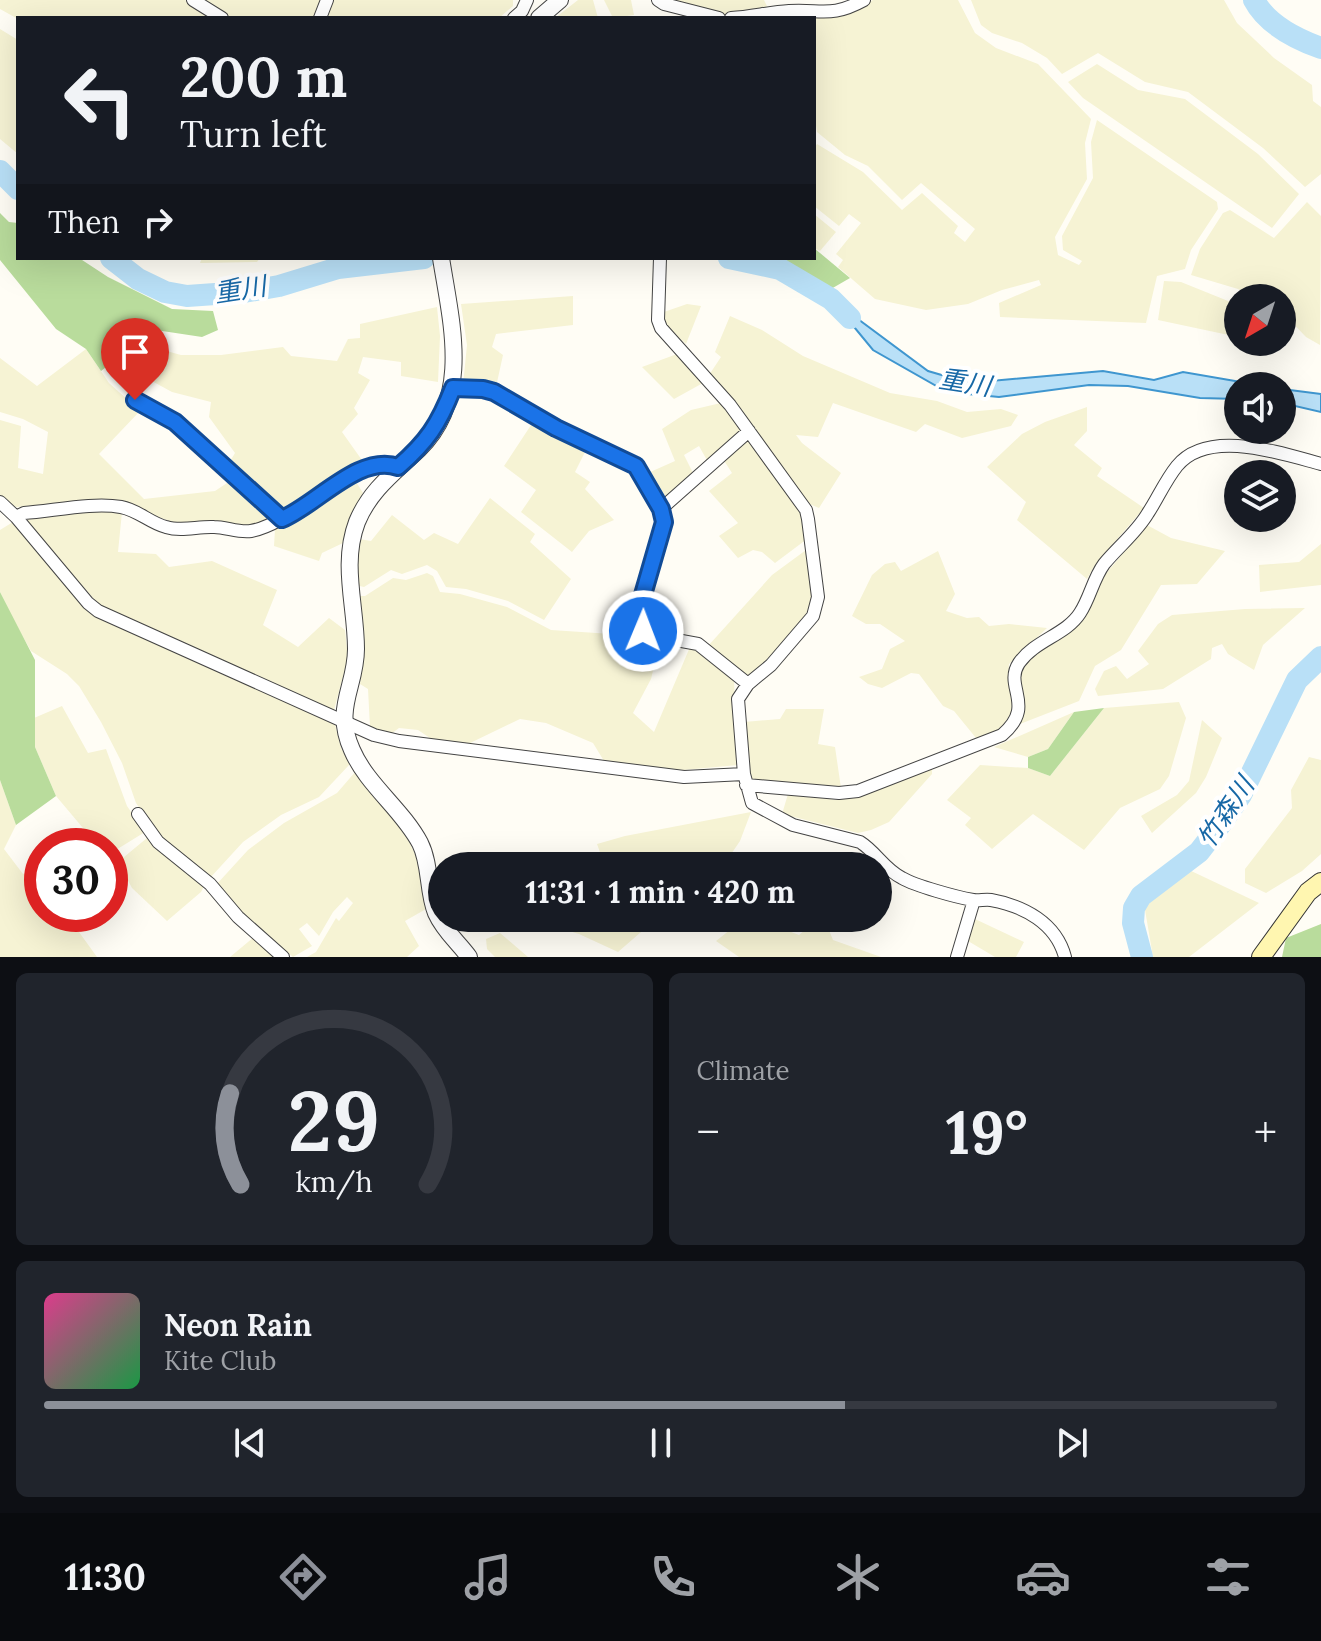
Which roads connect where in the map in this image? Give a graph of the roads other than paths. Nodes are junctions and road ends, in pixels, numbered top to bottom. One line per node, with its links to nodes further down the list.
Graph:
1 (193, 0): 7 (street)
2 (560, 0): 8 (street)
3 (658, 0): 9 (street)
4 (769, 0): 6 (street)
5 (864, 0): 6 (street)
6 (776, 15)
7 (219, 16)
8 (541, 16)
9 (711, 16)
10 (441, 260): 12 (street)
11 (660, 260): 14 (street)
12 (453, 388): 16 (street); 18 (street)
13 (135, 400): 20 (street)
14 (749, 431): 18 (street); 21 (street)
15 (1321, 464): 23 (street)
16 (398, 467): 20 (street); 22 (street)
17 (0, 502): 19 (street)
18 (661, 509): 21 (street)
19 (16, 517): 20 (street); 22 (street)
20 (282, 519)
21 (748, 684): 23 (street)
22 (345, 722): 23 (street); 28 (street)
23 (745, 780): 26 (street)
24 (138, 814): 27 (street)
25 (1321, 882): 31 (main road)
26 (974, 900): 29 (street); 30 (street)
27 (283, 957)
28 (469, 957)
29 (957, 957)
30 (1065, 957)
31 (1261, 957)

